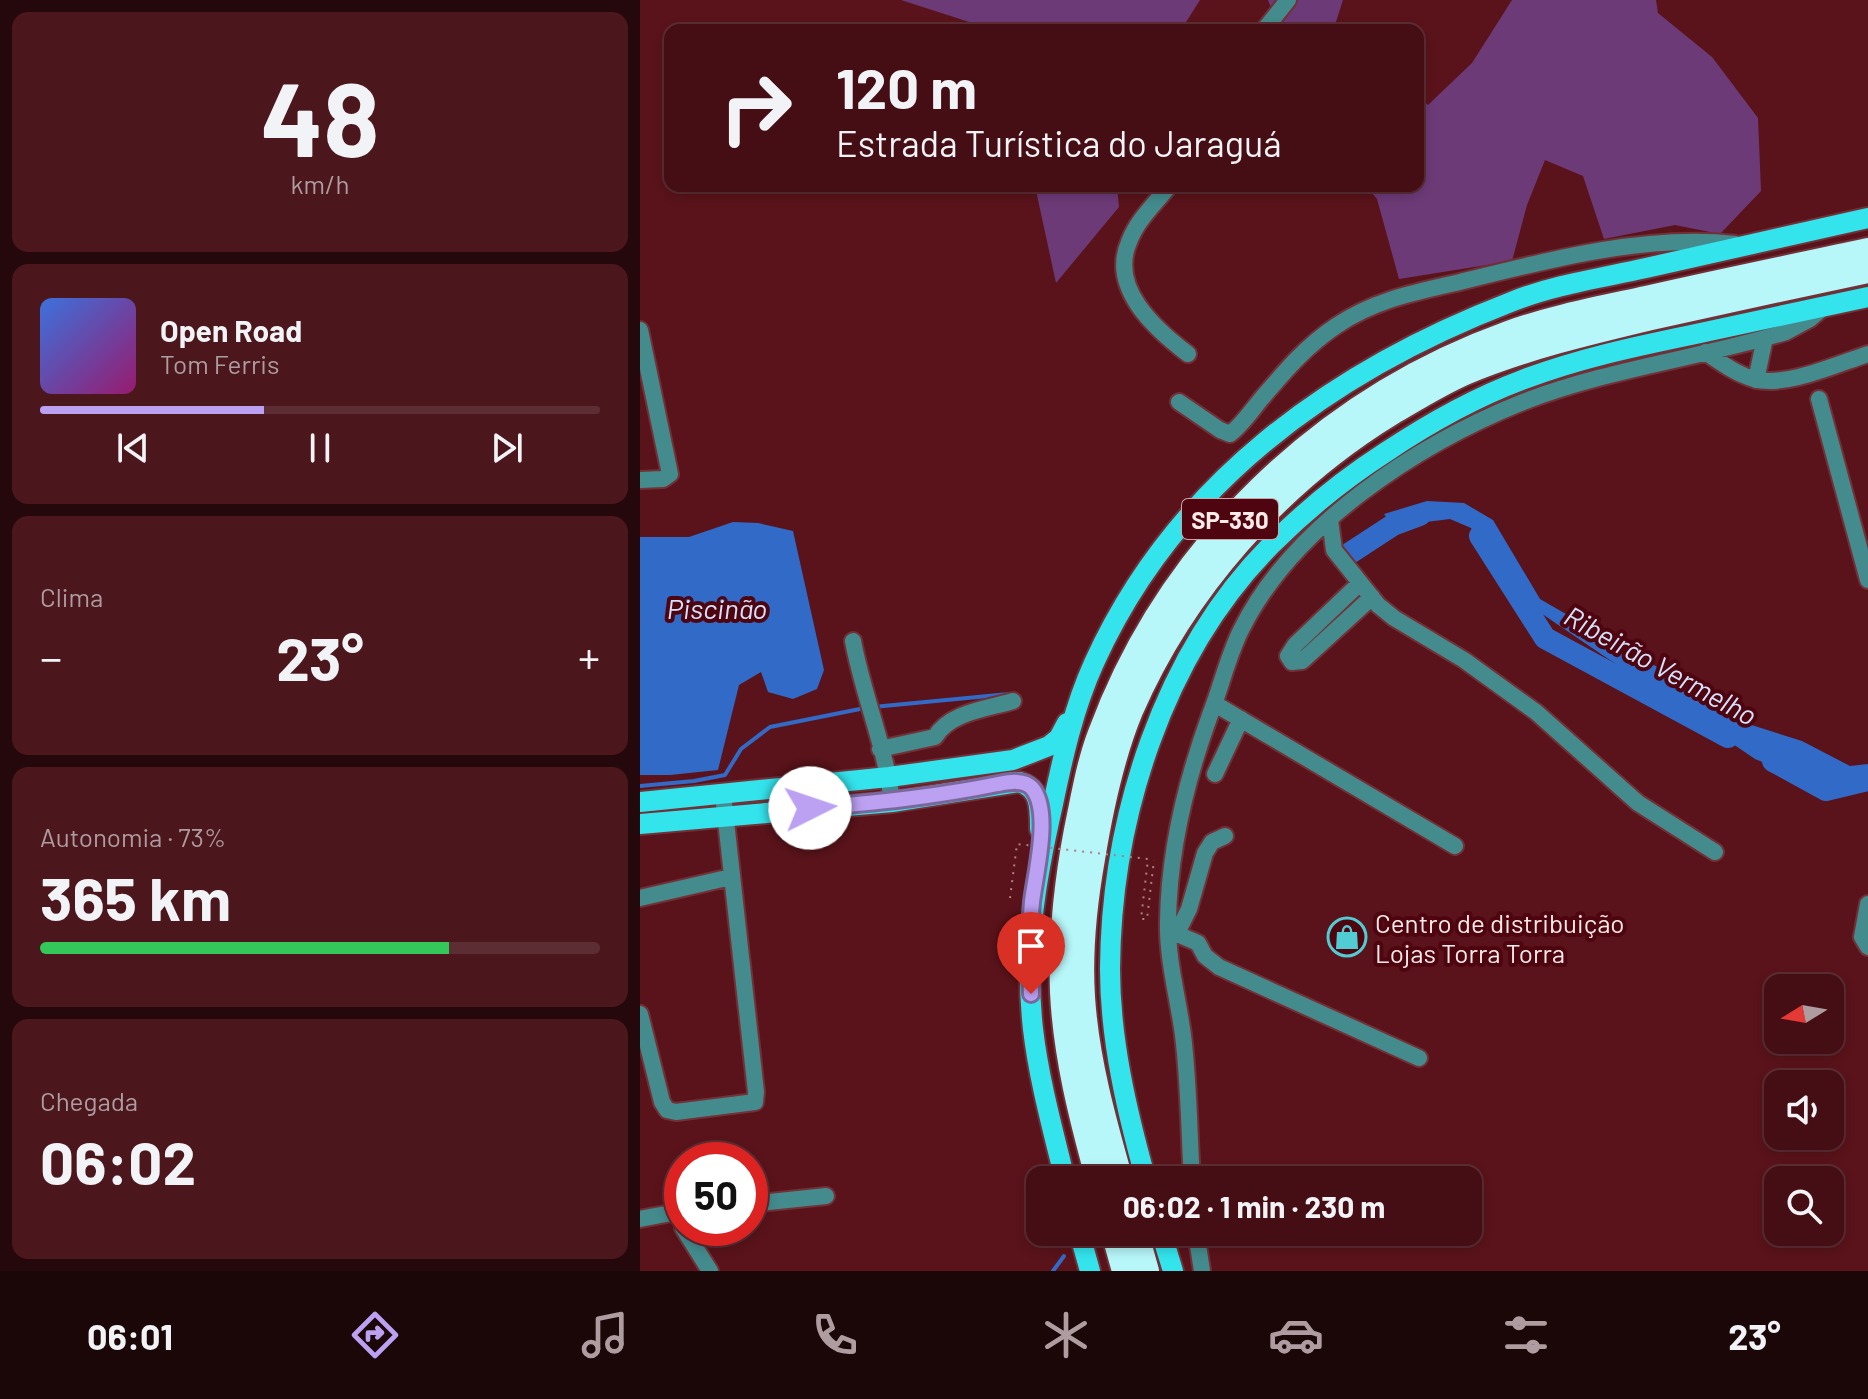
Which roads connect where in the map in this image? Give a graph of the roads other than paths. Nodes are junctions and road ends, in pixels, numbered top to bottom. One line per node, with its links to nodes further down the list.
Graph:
1 (1288, 0): 2 (street)
2 (1269, 24)
3 (1164, 192): 13 (street)
4 (1868, 218): 5 (main road)
5 (1745, 246): 17 (street); 26 (main road)
6 (1868, 250): 50 (highway, SP-330)
7 (1868, 271): 51 (highway, SP-330)
8 (1868, 297): 9 (main road)
9 (1825, 306): 11 (street); 52 (main road)
10 (640, 330): 18 (street)
11 (1765, 338): 12 (street); 15 (street)
12 (1705, 352): 15 (street); 19 (street)
13 (1188, 354)
14 (1868, 354): 15 (street)
15 (1756, 380)
16 (1819, 399): 22 (street)
17 (1179, 402)
18 (640, 480)
19 (1330, 520): 20 (street); 21 (street)
20 (1299, 549): 21 (street); 28 (street)
21 (1334, 550): 23 (street)
22 (1868, 580)
23 (1360, 583): 24 (street); 24 (street)
24 (1372, 597): 40 (street)
25 (853, 641): 30 (street)
26 (1081, 698): 32 (main road); 41 (main road)
27 (1013, 701): 30 (street)
28 (1215, 704): 29 (street); 45 (street)
29 (1241, 719): 31 (street); 39 (street)
30 (878, 742): 32 (street)
31 (1215, 774)
32 (889, 777): 33 (main road); 35 (street)
33 (723, 794): 34 (main road); 36 (street)
34 (640, 802)
35 (892, 802): 36 (main road); 41 (main road)
36 (725, 816): 37 (main road); 42 (street)
37 (640, 824)
38 (1225, 836): 45 (street)
39 (1455, 846)
40 (1715, 852)
41 (1039, 862): 49 (main road)
42 (731, 877): 43 (street); 47 (street)
43 (640, 898)
44 (1868, 904): 46 (street)
45 (1172, 932): 48 (street); 53 (street)
46 (1868, 947)
47 (640, 1014)
48 (1419, 1058)
49 (1062, 1166)
50 (1095, 1166)
51 (1117, 1166)
52 (1143, 1166)
53 (1196, 1166)
54 (826, 1196): 55 (street)
55 (768, 1202)
56 (640, 1219): 57 (street)
57 (664, 1219)
58 (696, 1246): 64 (street)
59 (1083, 1246): 65 (main road)
60 (1117, 1246): 66 (highway)
61 (1140, 1246): 67 (highway)
62 (1165, 1246): 68 (main road)
63 (1198, 1246): 69 (street)
64 (710, 1271)
65 (1090, 1271)
66 (1124, 1271)
67 (1147, 1271)
68 (1173, 1271)
69 (1202, 1271)

